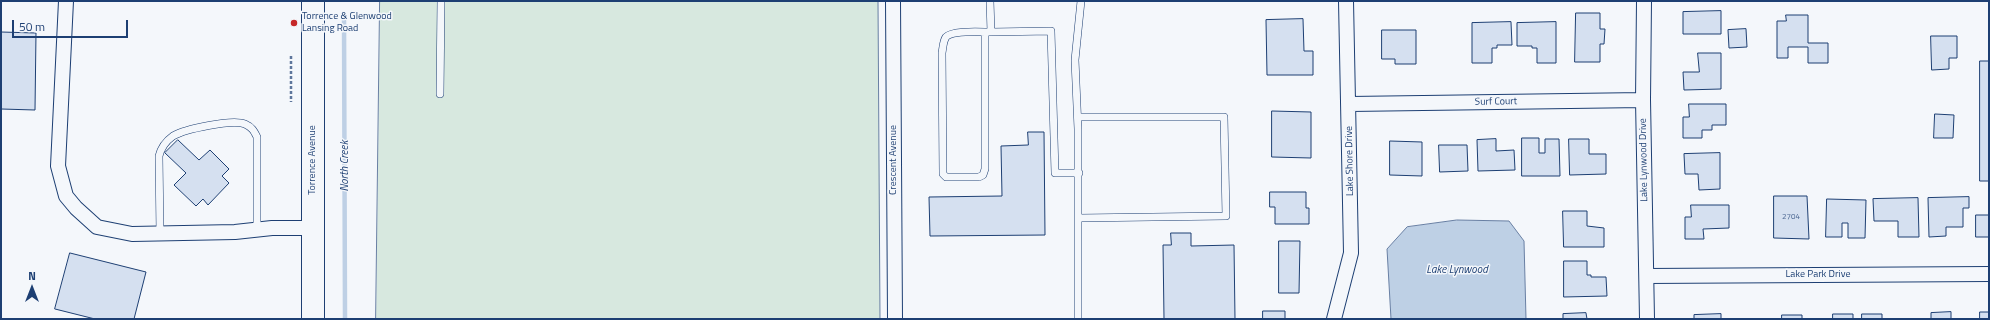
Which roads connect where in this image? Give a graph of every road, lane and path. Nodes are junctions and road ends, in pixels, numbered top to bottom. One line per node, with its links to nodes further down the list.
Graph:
1 (66, 1): 20 (street)
2 (313, 1): 18 (main road, Torrence Avenue)
3 (441, 1): 11 (lane)
4 (893, 1): 24 (street, Crescent Avenue)
5 (990, 1): 9 (lane)
6 (1081, 1): 15 (lane)
7 (1346, 1): 14 (street, Lake Shore Drive)
8 (1644, 1): 12 (street, Lake Lynwood Drive)
9 (988, 32): 9 (lane); 16 (lane)
10 (290, 56): 13 (path)
11 (440, 94)
12 (1643, 100): 14 (street, Surf Court); 22 (street, Lake Lynwood Drive)
13 (291, 102)
14 (1350, 104): 26 (street, Lake Shore Drive)
15 (1078, 117): 16 (lane); 17 (lane)
16 (1079, 173): 17 (lane)
17 (1079, 218): 25 (lane)
18 (313, 228): 19 (street); 23 (main road, Torrence Avenue)
19 (257, 229): 20 (street); 20 (lane)
20 (160, 233)
21 (1989, 274): 22 (street, Lake Park Drive)
22 (1647, 276): 27 (street, Lake Lynwood Drive)
23 (313, 319)
24 (895, 319)
25 (1078, 319)
26 (1334, 319)
27 (1647, 319)

